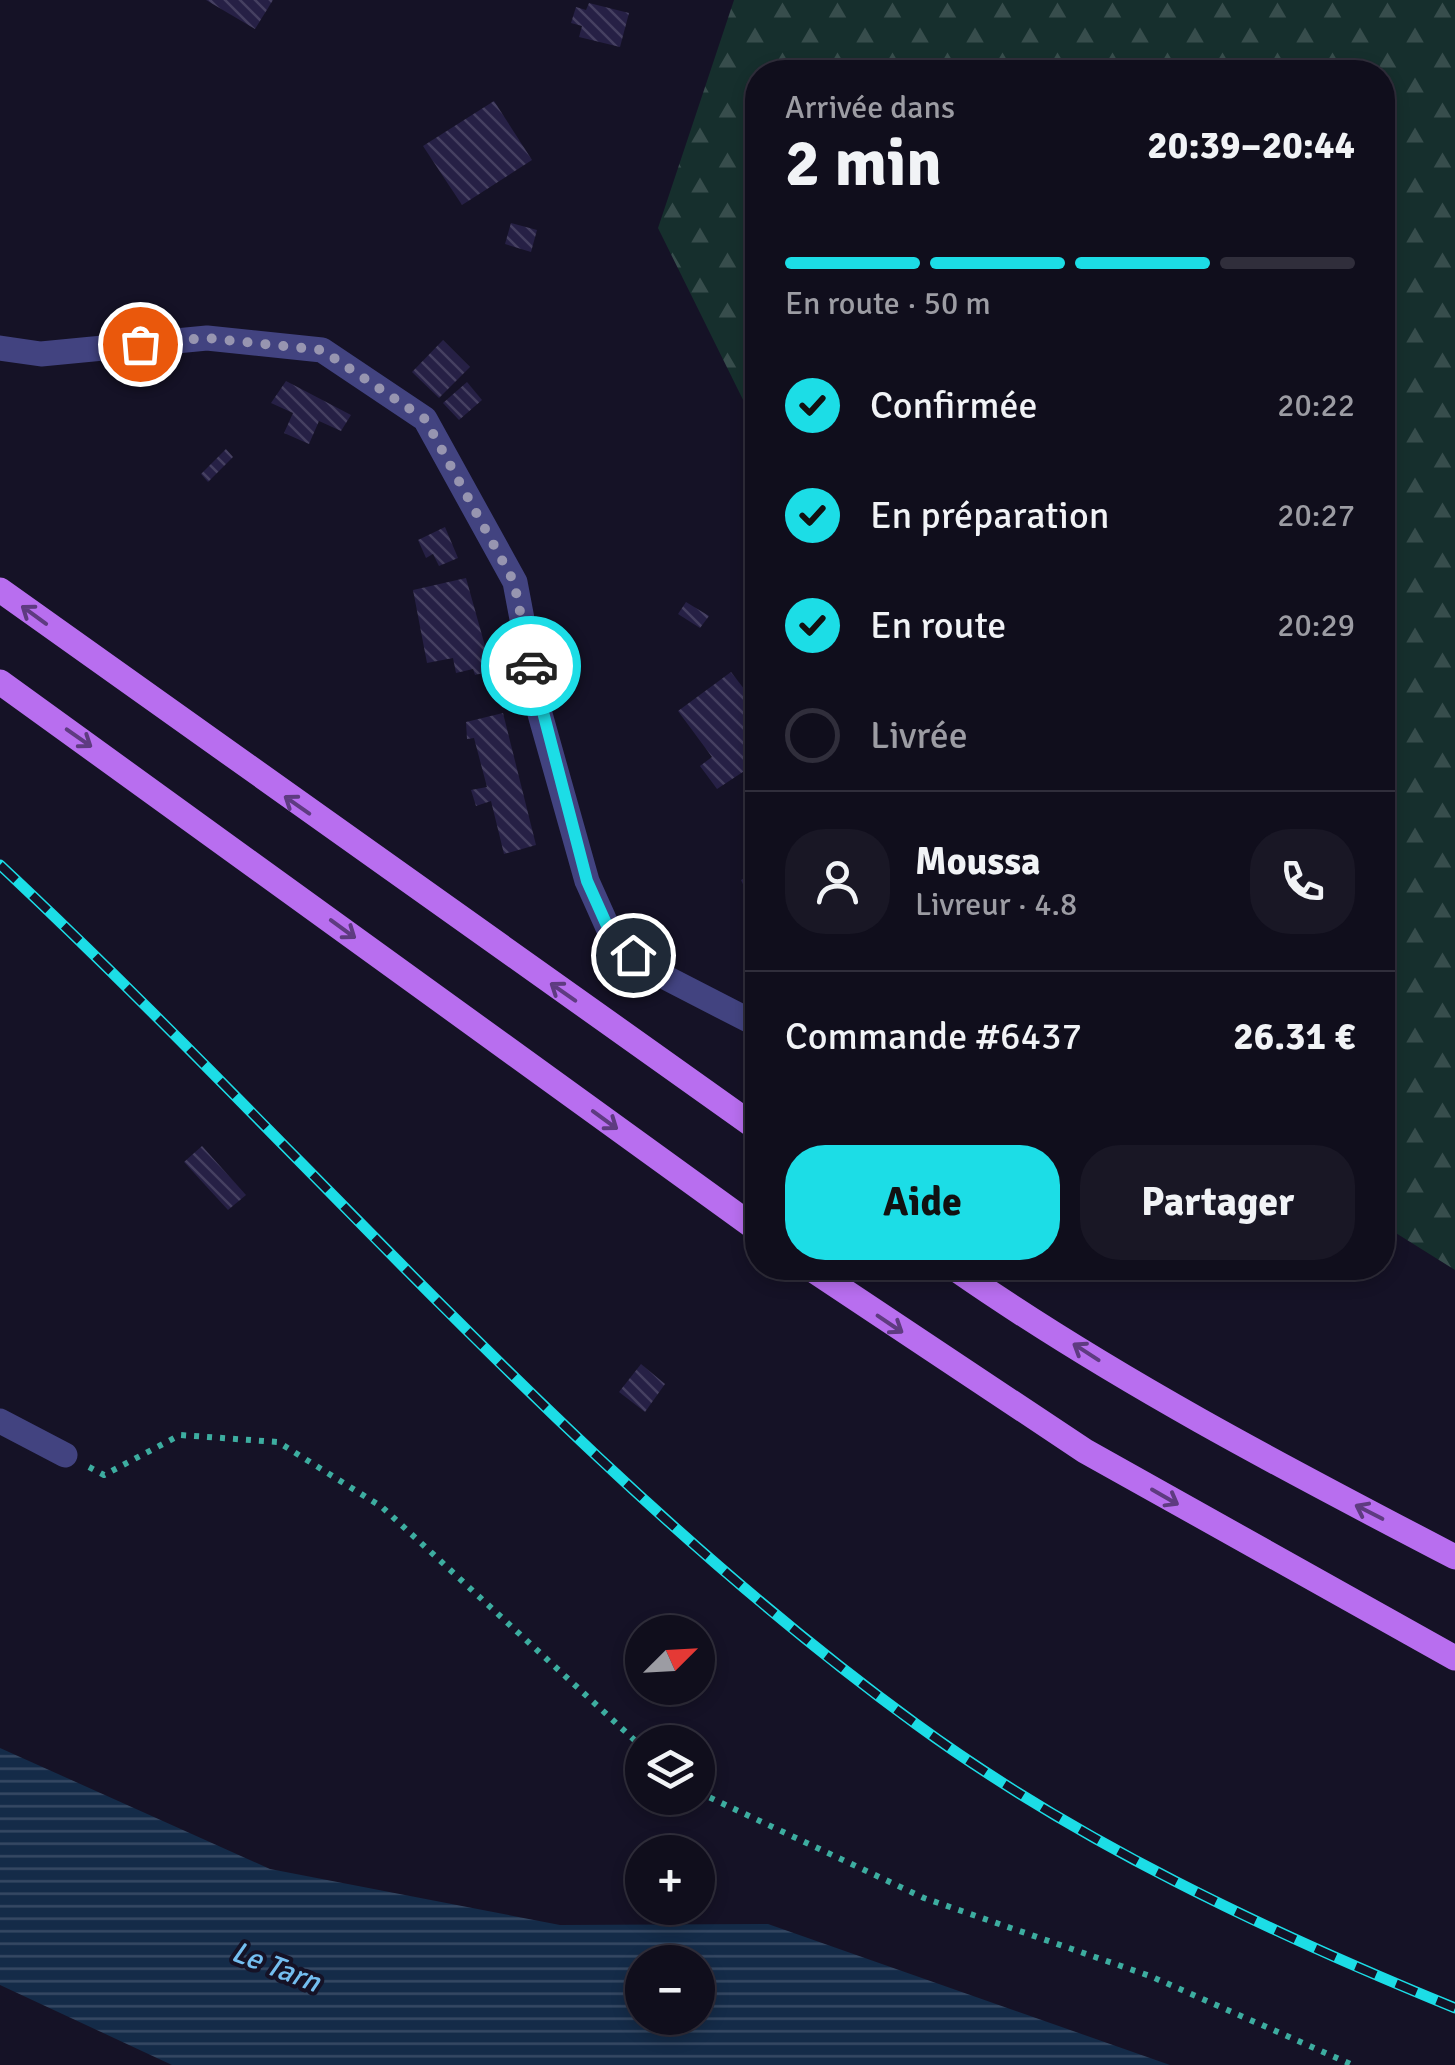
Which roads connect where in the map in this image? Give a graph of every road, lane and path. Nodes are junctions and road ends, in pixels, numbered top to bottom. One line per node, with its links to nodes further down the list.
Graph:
1 (0, 348): 4 (street)
2 (0, 590): 5 (main road, one-way to 2)
3 (0, 682): 6 (main road, one-way to 6)
4 (745, 1018)
5 (745, 1120)
6 (745, 1221)
7 (828, 1280): 12 (main road, one-way to 12)
8 (973, 1280): 11 (main road, one-way to 8)
9 (0, 1421): 10 (street)
10 (65, 1455): 13 (path)
11 (1455, 1557)
12 (1455, 1658)
13 (625, 1731)
14 (715, 1800): 15 (path)
15 (1353, 2065)

